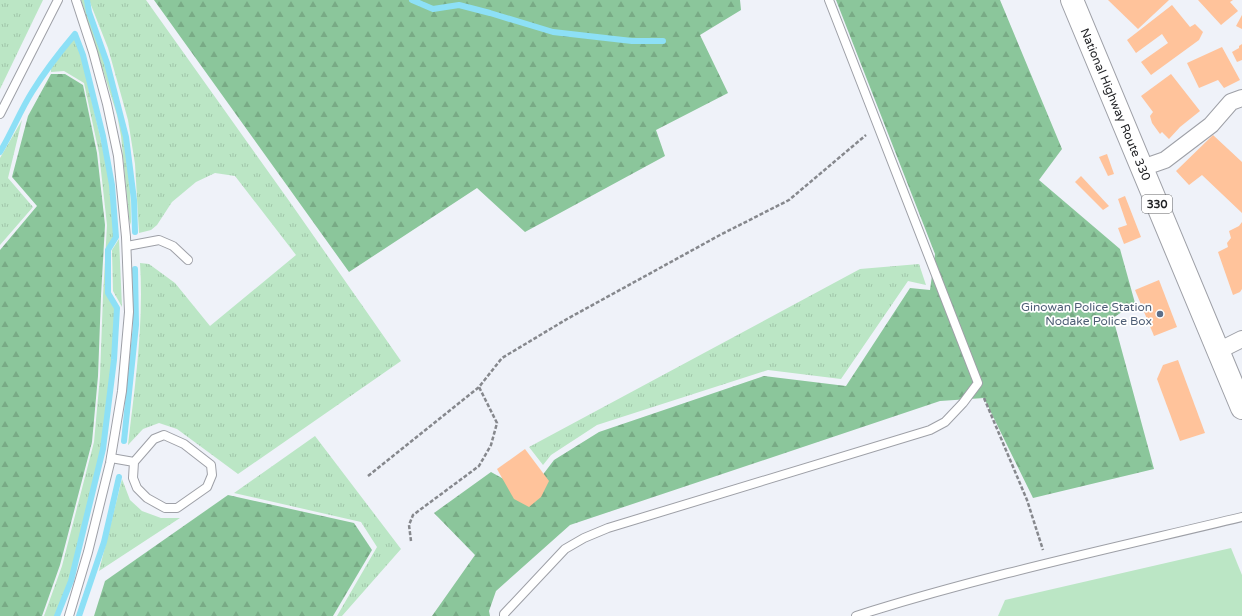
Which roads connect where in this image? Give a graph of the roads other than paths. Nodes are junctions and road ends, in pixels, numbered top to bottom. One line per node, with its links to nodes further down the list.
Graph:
1 (58, 0): 6 (lane)
2 (76, 0): 8 (lane)
3 (829, 0): 17 (lane)
4 (1072, 0): 7 (highway, National Highway Route 330 / 330)
5 (1242, 98): 7 (street)
6 (0, 114)
7 (1142, 168): 11 (highway, National Highway Route 330 / 330)
8 (127, 246): 9 (lane); 13 (lane)
9 (188, 260)
10 (1242, 339): 11 (street)
11 (1218, 351): 12 (highway, National Highway Route 330 / 330)
12 (1242, 408)
13 (111, 458): 14 (lane); 16 (lane)
14 (134, 462): 14 (lane)
15 (1242, 517): 18 (lane)
16 (69, 616)
17 (504, 616)
18 (856, 616)

